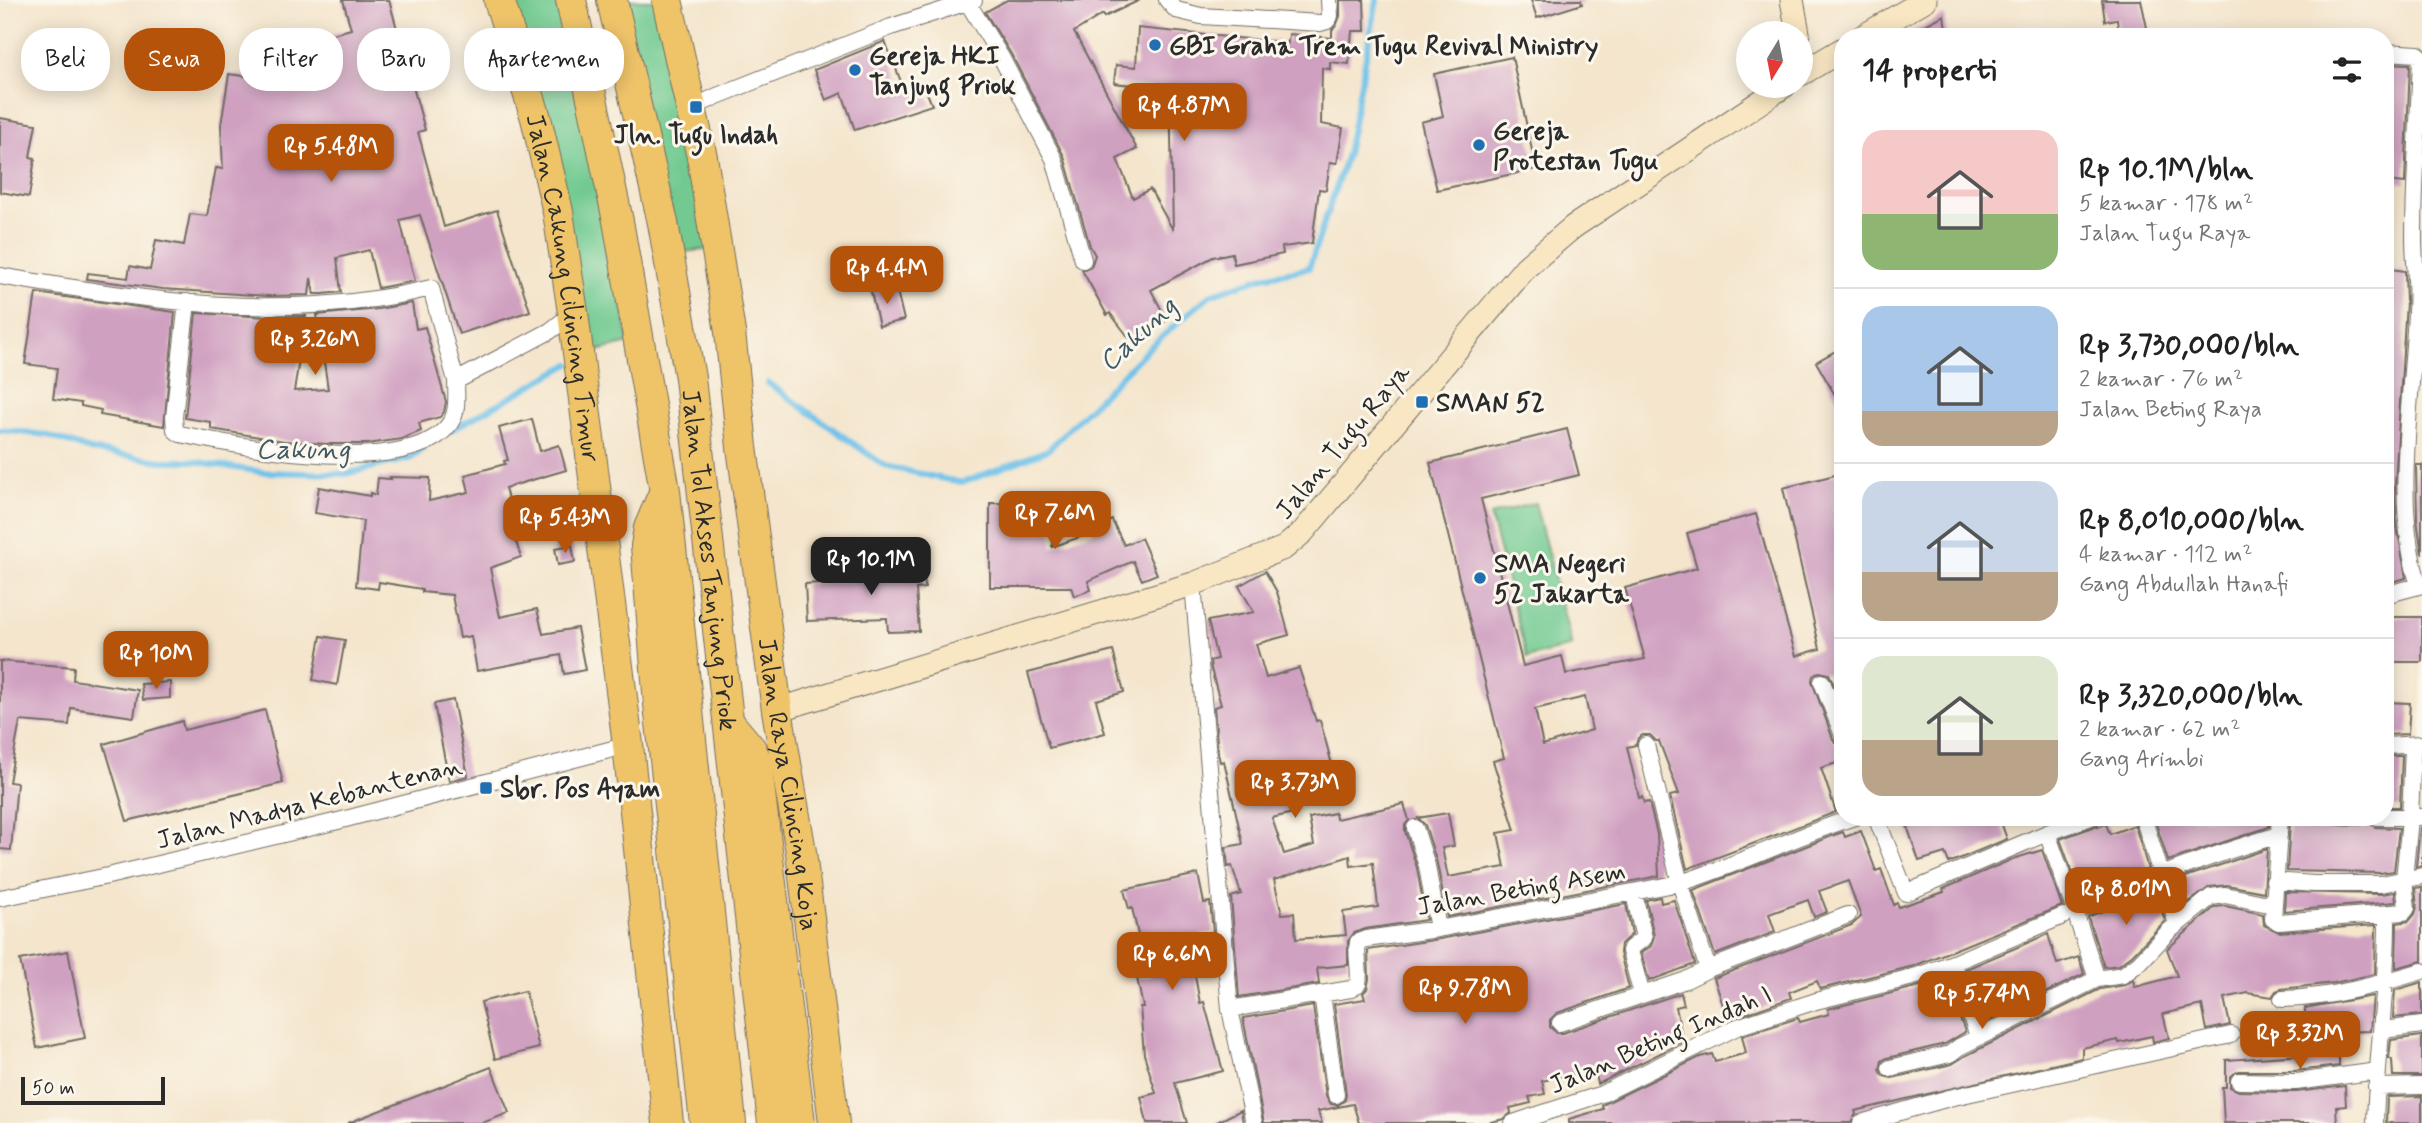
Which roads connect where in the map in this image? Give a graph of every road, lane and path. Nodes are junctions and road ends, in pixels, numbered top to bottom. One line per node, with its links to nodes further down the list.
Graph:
1 (499, 0): 20 (highway, Jalan Cakung Cilincing Timur)
2 (571, 0): 22 (highway, Jalan Tol Akses Tanjung Priok)
3 (612, 0): 29 (highway, Jalan Tol Akses Tanjung Priok)
4 (667, 0): 16 (highway, Jalan Raya Cilincing Koja)
5 (1167, 0): 6 (street)
6 (1329, 0)
7 (1792, 0): 10 (main road)
8 (1924, 0): 11 (main road)
9 (971, 1): 16 (street); 17 (street)
10 (1796, 21)
11 (1877, 28)
12 (1834, 53): 14 (main road)
13 (2394, 53): 24 (street)
14 (1813, 61)
15 (1766, 98): 23 (main road, Jalan Tugu Raya)
16 (692, 108): 27 (highway, Jalan Raya Cilincing Koja)
17 (1083, 260)
18 (0, 276): 19 (street)
19 (187, 302): 21 (street); 21 (street)
20 (574, 318): 21 (street); 31 (highway, Jalan Cakung Cilincing Timur)
21 (456, 381)
22 (664, 491): 77 (highway); 78 (highway, Jalan Tol Akses Tanjung Priok)
23 (1192, 584): 27 (main road, Jalan Tugu Raya); 65 (street)
24 (2420, 585): 25 (street)
25 (2394, 592)
26 (1822, 682): 28 (street)
27 (777, 710): 81 (highway, Jalan Raya Cilincing Koja)
28 (1834, 712)
29 (730, 724): 79 (highway, Jalan Tol Akses Tanjung Priok); 80 (highway)
30 (2418, 744): 33 (street); 35 (street)
31 (628, 745): 50 (street, Jalan Madya Kebantenan); 76 (highway, Jalan Cakung Cilincing Timur)
32 (1646, 745): 48 (street)
33 (2394, 745)
34 (2394, 817): 35 (street)
35 (2416, 818): 46 (street)
36 (1834, 824): 48 (street, Jalan Beting Asem)
37 (1880, 826): 42 (street)
38 (2066, 826): 42 (street)
39 (2146, 826): 44 (street)
40 (2280, 826): 43 (street)
41 (1415, 828): 56 (street)
42 (2047, 833): 54 (street)
43 (2279, 835): 44 (street, Jalan Beting Indah I); 47 (street)
44 (2162, 875): 54 (street, Jalan Beting Indah I); 55 (street)
45 (2422, 876): 46 (street)
46 (2404, 879): 47 (street); 52 (street)
47 (2274, 881): 51 (street)
48 (1680, 883): 49 (street, Jalan Beting Asem); 58 (street)
49 (1634, 894): 56 (street, Jalan Beting Asem); 63 (street)
50 (0, 898)
51 (2273, 905): 52 (street); 55 (street)
52 (2387, 913): 61 (street)
53 (1848, 915): 58 (street)
54 (2072, 916): 57 (street, Jalan Beting Indah I); 60 (street)
55 (2177, 924): 60 (street)
56 (1438, 929): 62 (street, Jalan Beting Asem)
57 (1953, 963): 70 (street); 83 (street, Jalan Beting Indah I)
58 (1708, 969): 63 (street)
59 (2422, 971): 61 (street)
60 (2097, 979): 70 (street)
61 (2384, 982): 64 (street); 68 (street)
62 (1322, 994): 65 (street, Jalan Beting Asem); 75 (street)
63 (1642, 995): 66 (street)
64 (2282, 999)
65 (1230, 1009): 82 (street)
66 (1560, 1023)
67 (2422, 1026): 68 (street)
68 (2383, 1030): 72 (street)
69 (2231, 1035): 84 (street)
70 (1978, 1037): 71 (street)
71 (1890, 1068)
72 (2377, 1079): 73 (street); 74 (street); 85 (street)
73 (2239, 1081)
74 (2422, 1086)
75 (1336, 1095)
76 (668, 1123)
77 (705, 1123)
78 (731, 1123)
79 (773, 1123)
80 (800, 1123)
81 (834, 1123)
82 (1254, 1123)
83 (1513, 1123)
84 (1861, 1123)
85 (2375, 1123)

